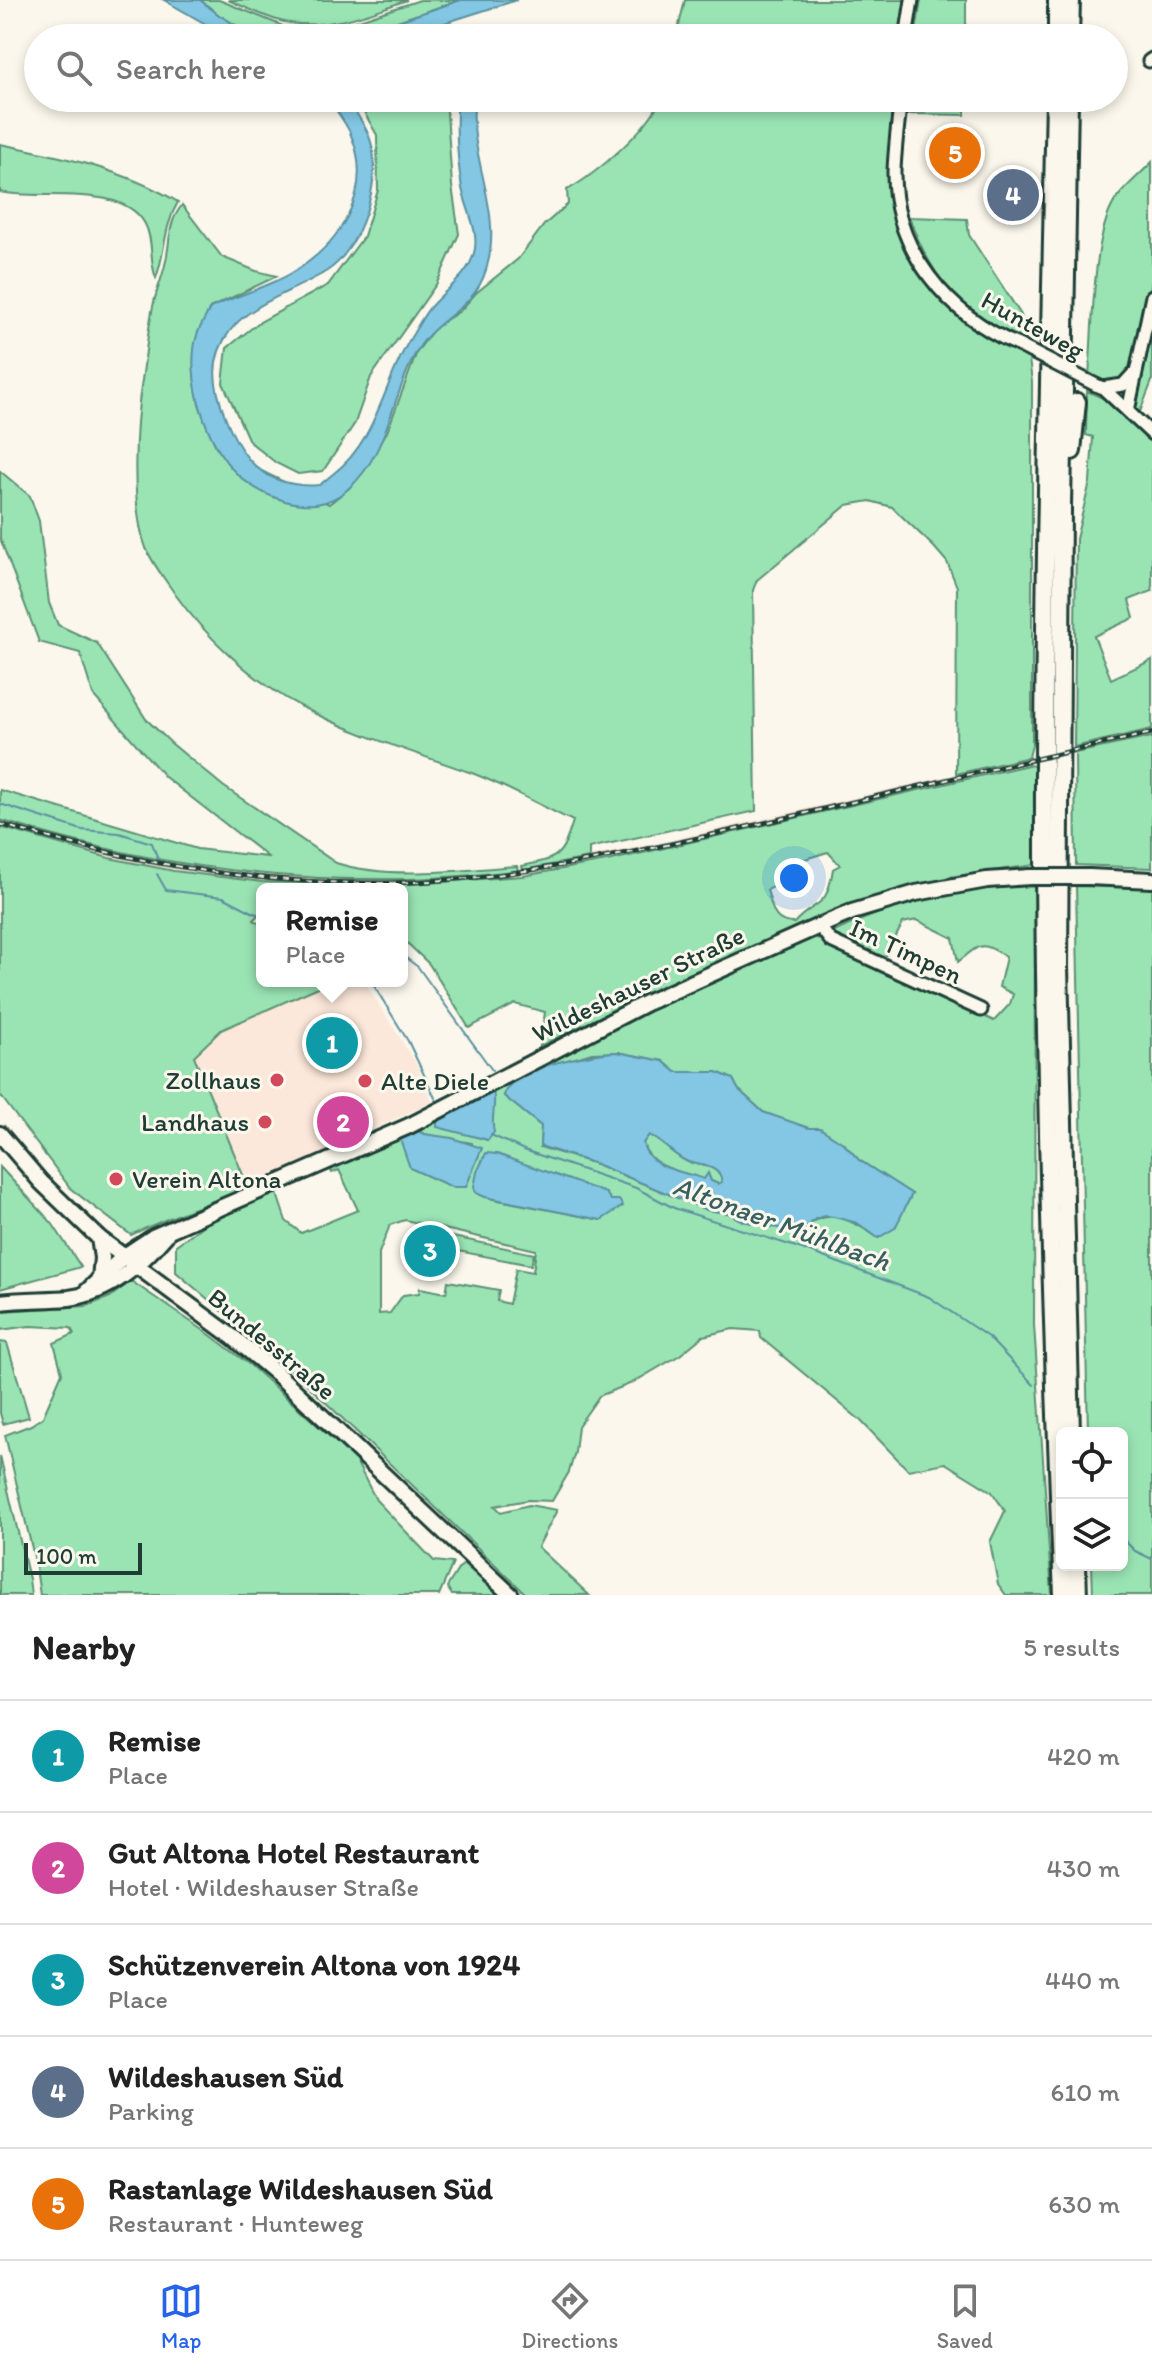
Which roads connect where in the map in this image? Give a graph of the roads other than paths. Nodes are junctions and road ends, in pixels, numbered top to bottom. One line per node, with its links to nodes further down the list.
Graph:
1 (912, 0): 4 (street)
2 (1057, 0): 5 (highway)
3 (1071, 0): 6 (highway)
4 (908, 24)
5 (1057, 24)
6 (1070, 24)
7 (900, 112): 12 (street, Hunteweg, bridge)
8 (1055, 112): 32 (highway)
9 (1069, 112): 16 (highway)
10 (1152, 296): 11 (street)
11 (1134, 374): 12 (street); 14 (street)
12 (1100, 386): 14 (street, Hunteweg)
13 (1077, 402): 16 (highway)
14 (1128, 411): 15 (street, Hunteweg)
15 (1152, 434)
16 (1062, 507): 29 (highway)
17 (1152, 880): 18 (main road, Wildeshauser Straße, bridge)
18 (819, 926): 19 (street, Im Timpen); 21 (main road, Wildeshauser Straße)
19 (981, 1010)
20 (0, 1134): 22 (main road, Bundesstraße)
21 (170, 1230): 23 (main road, Wildeshauser Straße); 24 (main road, Wildeshauser Straße)
22 (99, 1238): 24 (main road, Bundesstraße); 25 (main road)
23 (158, 1243): 24 (main road, Wildeshauser Straße); 26 (main road)
24 (129, 1262): 25 (main road); 26 (main road, Bundesstraße); 27 (main road)
25 (100, 1279): 27 (main road)
26 (157, 1282): 31 (main road, Bundesstraße)
27 (84, 1294): 28 (main road)
28 (0, 1302)
29 (1071, 1427)
30 (1077, 1571): 33 (highway)
31 (511, 1595)
32 (1063, 1595)
33 (1078, 1595)

